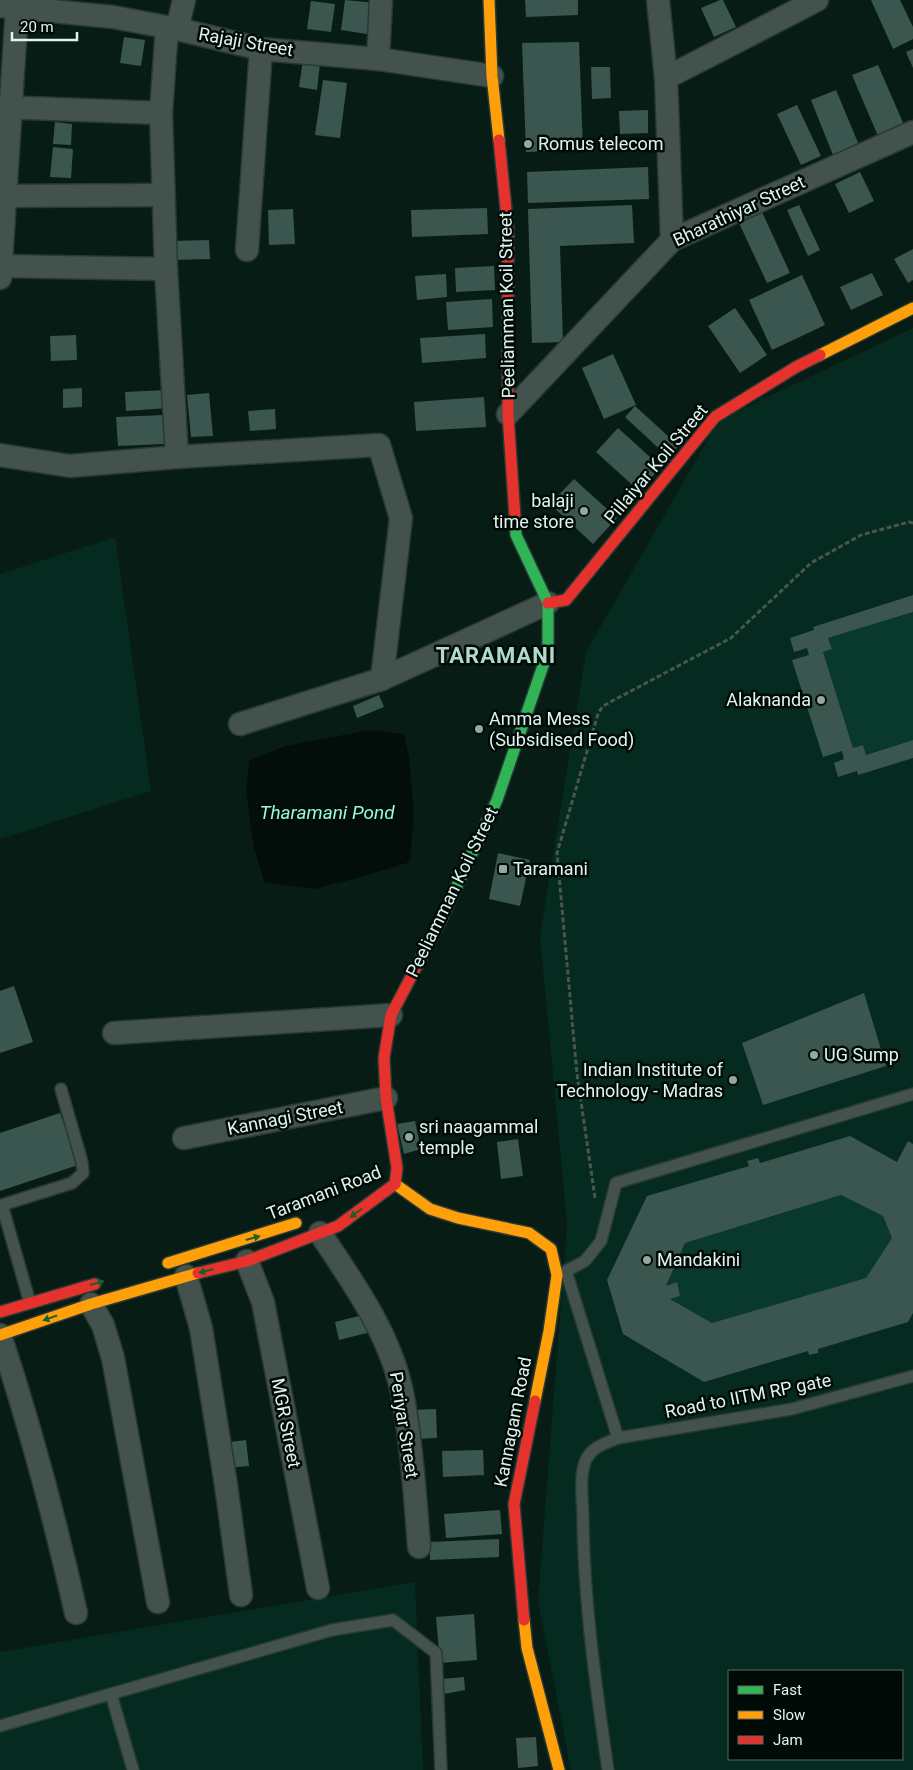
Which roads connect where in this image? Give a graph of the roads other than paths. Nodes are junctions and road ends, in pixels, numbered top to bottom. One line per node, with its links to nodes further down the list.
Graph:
1 (184, 0): 9 (street)
2 (381, 0): 11 (street)
3 (489, 0): 12 (street, Peeliamman Koil Street)
4 (658, 0): 13 (street)
5 (817, 0): 13 (street)
6 (54, 5): 7 (street, Rajaji Street); 8 (street, Rajaji Street)
7 (9, 7): 14 (street)
8 (114, 9): 9 (street, Rajaji Street)
9 (172, 28): 10 (street, Rajaji Street); 15 (street)
10 (260, 49): 11 (street, Rajaji Street); 20 (street)
11 (378, 59): 12 (street, Rajaji Street)
12 (492, 76): 25 (street, Peeliamman Koil Street)
13 (666, 78): 19 (street)
14 (6, 107): 15 (street); 17 (street)
15 (161, 113): 18 (street)
16 (913, 132): 19 (street, Bharathiyar Street)
17 (2, 196): 18 (street); 21 (street)
18 (163, 196): 22 (street)
19 (672, 240): 25 (street, Bharathiyar Street)
20 (247, 250)
21 (0, 266): 22 (street); 23 (street)
22 (166, 269): 27 (street)
23 (0, 278)
24 (913, 308): 28 (street, Pillaiyar Koil Street)
25 (508, 414): 28 (street, Peeliamman Koil Street)
26 (0, 454): 27 (street)
27 (177, 457): 29 (street)
28 (548, 603): 29 (street); 31 (street, Peeliamman Koil Street)
29 (382, 679): 30 (street)
30 (240, 724)
31 (391, 1015): 32 (street); 35 (street, Peeliamman Koil Street)
32 (114, 1033)
33 (61, 1089): 39 (lane)
34 (913, 1094): 43 (lane)
35 (386, 1098): 36 (street, Kannagi Street); 37 (street, Peeliamman Koil Street)
36 (184, 1138)
37 (395, 1184): 38 (street, Taramani Road); 40 (street, Taramani Road, one-way to 40); 43 (street, Kannagam Road)
38 (351, 1202)
39 (1, 1205): 46 (lane)
40 (315, 1226): 41 (street, Taramani Road); 42 (street, Taramani Road, one-way to 40); 52 (street, Periyar Street)
41 (247, 1261): 44 (street, Taramani Road, one-way to 44); 53 (street, MGR Street)
42 (153, 1267)
43 (561, 1273): 51 (lane); 61 (street, Kannagam Road)
44 (186, 1276): 47 (street, Taramani Road); 54 (street)
45 (106, 1281): 46 (street, one-way to 45)
46 (30, 1303): 48 (street)
47 (91, 1304): 49 (street, Taramani Road, one-way to 49); 55 (street)
48 (0, 1312)
49 (0, 1335): 56 (street)
50 (913, 1376): 51 (lane, Road to IITM RP gate)
51 (618, 1438): 62 (lane, Road to IITM RP gate)
52 (419, 1547)
53 (318, 1588)
54 (241, 1595)
55 (158, 1602)
56 (76, 1613)
57 (111, 1694): 58 (lane); 59 (lane); 60 (lane)
58 (0, 1726)
59 (133, 1770)
60 (442, 1770)
61 (559, 1770)
62 (608, 1770)

